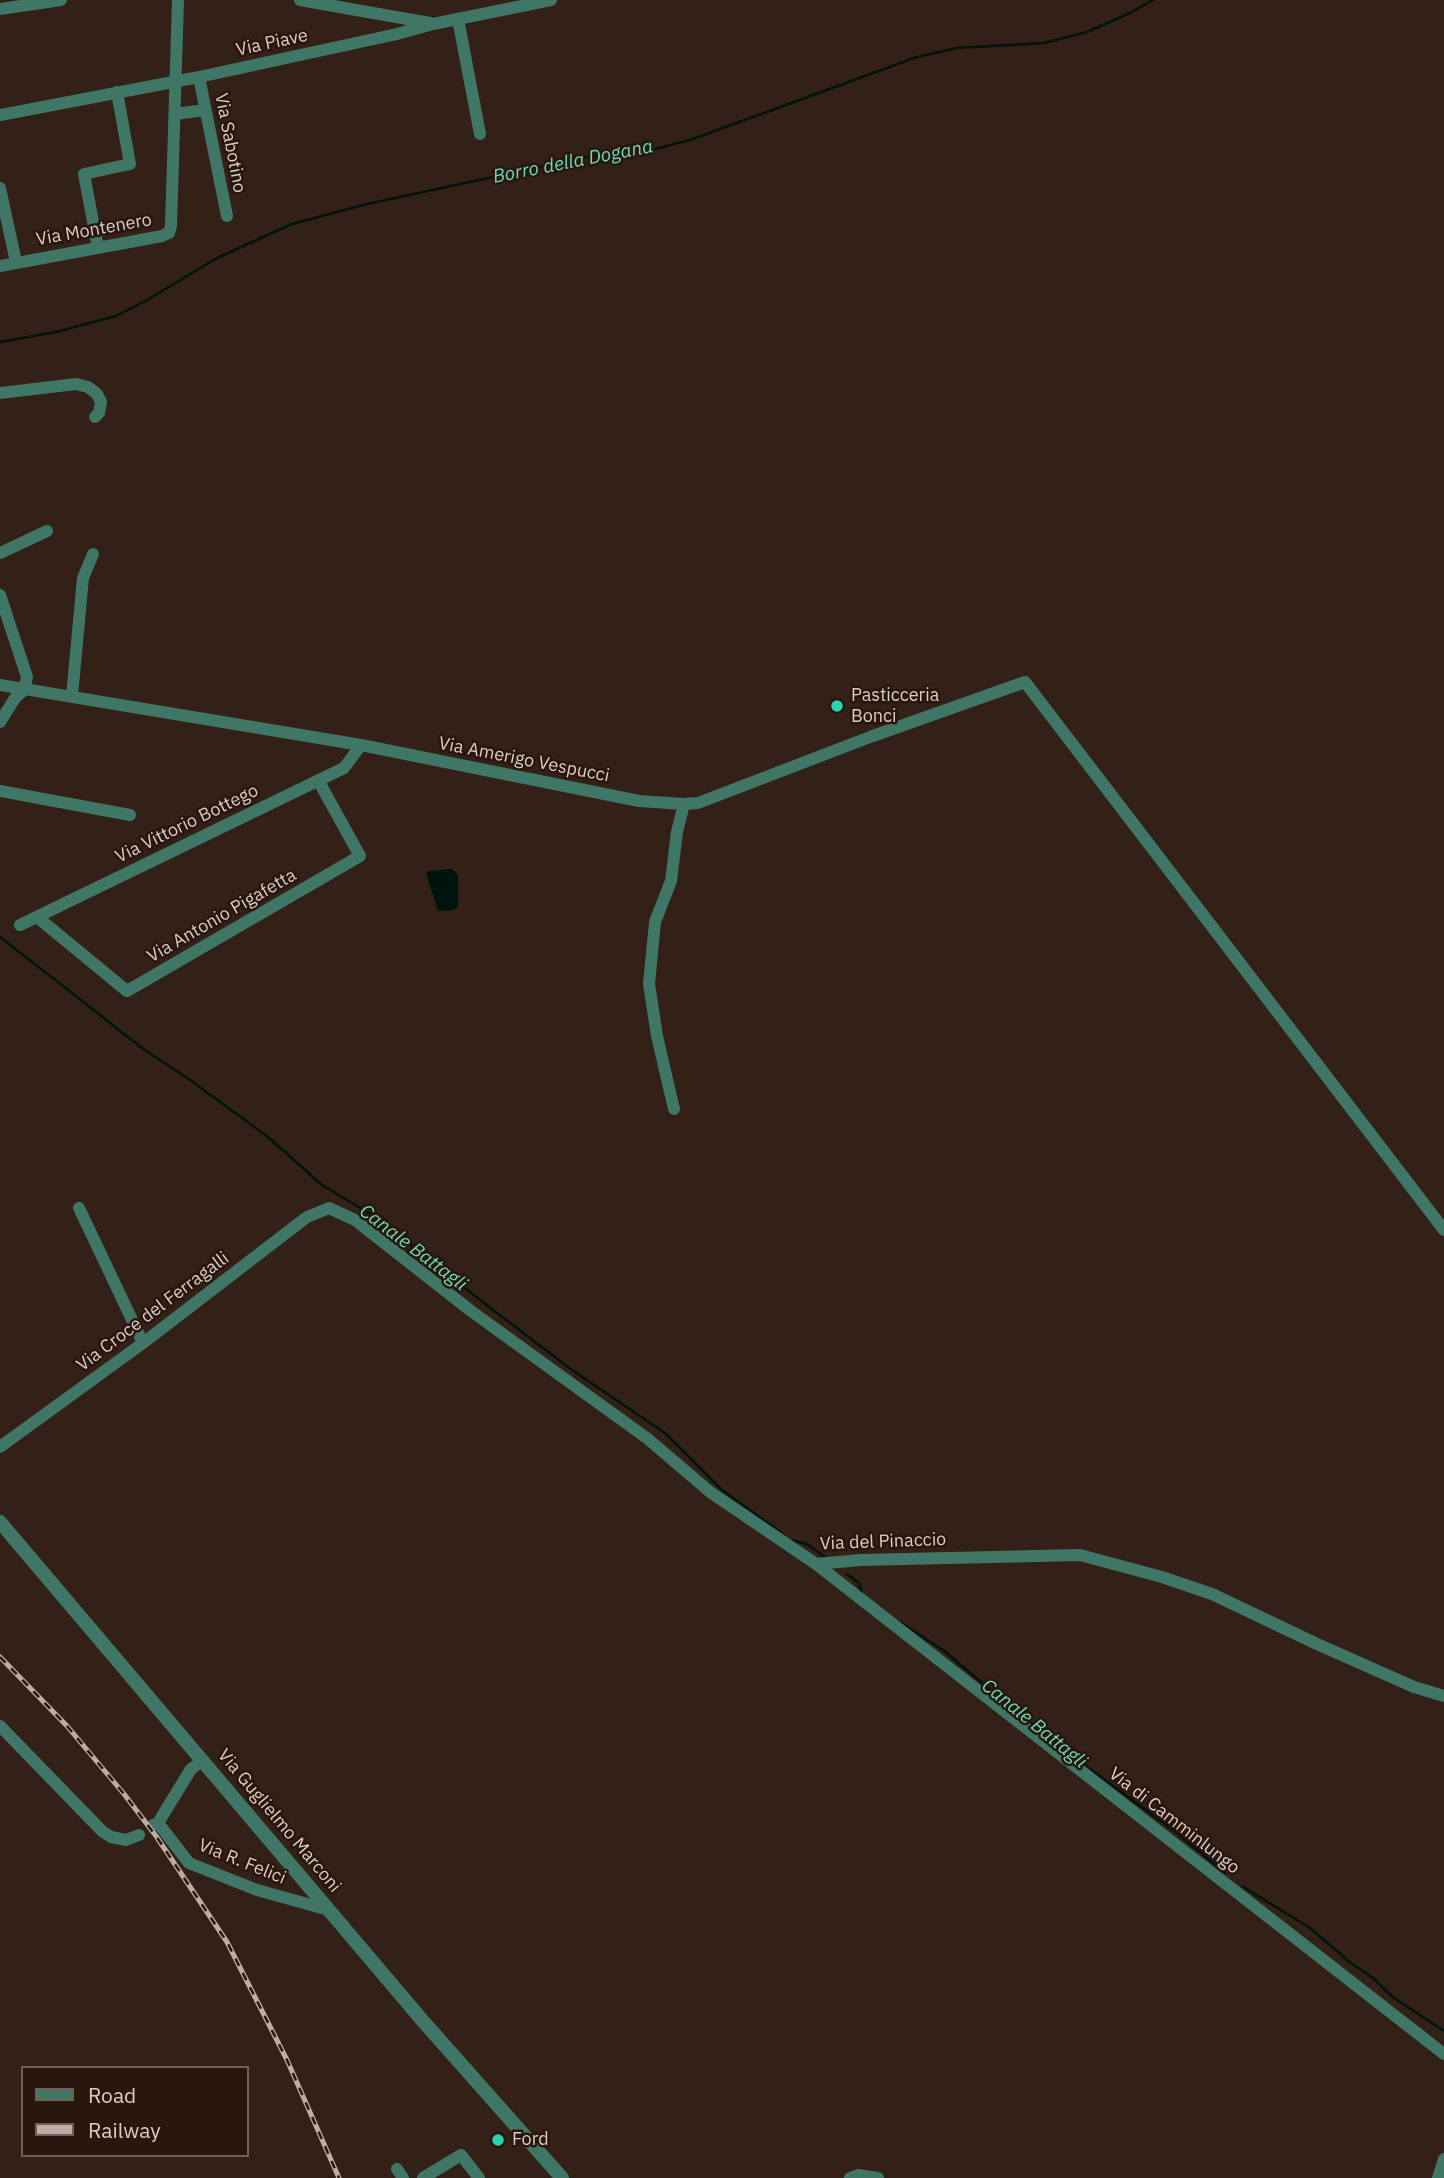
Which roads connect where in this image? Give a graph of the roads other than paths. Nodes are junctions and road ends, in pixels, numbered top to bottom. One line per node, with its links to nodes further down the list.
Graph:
1 (61, 0): 5 (street)
2 (178, 0): 10 (street, Via Montenero)
3 (300, 0): 8 (street)
4 (551, 0): 7 (street, Via Piave)
5 (27, 2): 6 (street)
6 (0, 9)
7 (458, 19): 8 (street, Via Piave); 15 (street)
8 (433, 24): 9 (street, Via Piave)
9 (199, 77): 10 (street, Via Piave); 12 (street, Via Sabotino)
10 (177, 81): 11 (street, Via Piave); 13 (street, Via Montenero)
11 (117, 92): 14 (street, Via Piave); 18 (street)
12 (205, 110): 13 (street); 17 (street, Via Sabotino)
13 (175, 114): 18 (street, Via Montenero)
14 (0, 115)
15 (480, 134)
16 (0, 188): 19 (street)
17 (227, 216)
18 (98, 248): 19 (street, Via Montenero)
19 (16, 262): 20 (street, Via Montenero)
20 (0, 266)
21 (0, 393): 22 (street)
22 (95, 417)
23 (47, 531): 24 (street)
24 (0, 553)
25 (93, 554): 29 (street)
26 (0, 595): 28 (street)
27 (0, 685): 28 (street, Via Amerigo Vespucci)
28 (24, 690): 29 (street, Via Amerigo Vespucci); 30 (street)
29 (72, 696): 31 (street, Via Amerigo Vespucci)
30 (0, 722)
31 (361, 746): 32 (street, Via Vittorio Bottego); 34 (street, Via Amerigo Vespucci)
32 (318, 780): 36 (street, Via Vittorio Bottego); 36 (street, Via Antonio Pigafetta)
33 (0, 791): 35 (street)
34 (684, 804): 38 (street); 41 (street, Via Amerigo Vespucci)
35 (130, 815)
36 (37, 916): 37 (street, Via Vittorio Bottego)
37 (20, 925)
38 (674, 1109)
39 (79, 1208): 42 (street)
40 (329, 1208): 42 (street, Via Croce del Ferragalli); 45 (street, Via del Pinaccio)
41 (1444, 1230)
42 (143, 1343): 43 (street, Via Croce del Ferragalli)
43 (0, 1447)
44 (0, 1522): 48 (street, Via Guglielmo Marconi)
45 (816, 1564): 46 (street, Via del Pinaccio); 51 (street, Via di Camminlungo)
46 (1444, 1696)
47 (0, 1726): 49 (street)
48 (202, 1760): 50 (street, Via Guglielmo Marconi); 50 (street, Via R. Felici)
49 (139, 1835)
50 (329, 1910): 55 (street, Via Guglielmo Marconi)
51 (1444, 2054)
52 (1444, 2159): 58 (street)
53 (424, 2178): 54 (street)
54 (479, 2178)
55 (562, 2178)
56 (850, 2178): 57 (street)
57 (878, 2178)
58 (1438, 2178)

